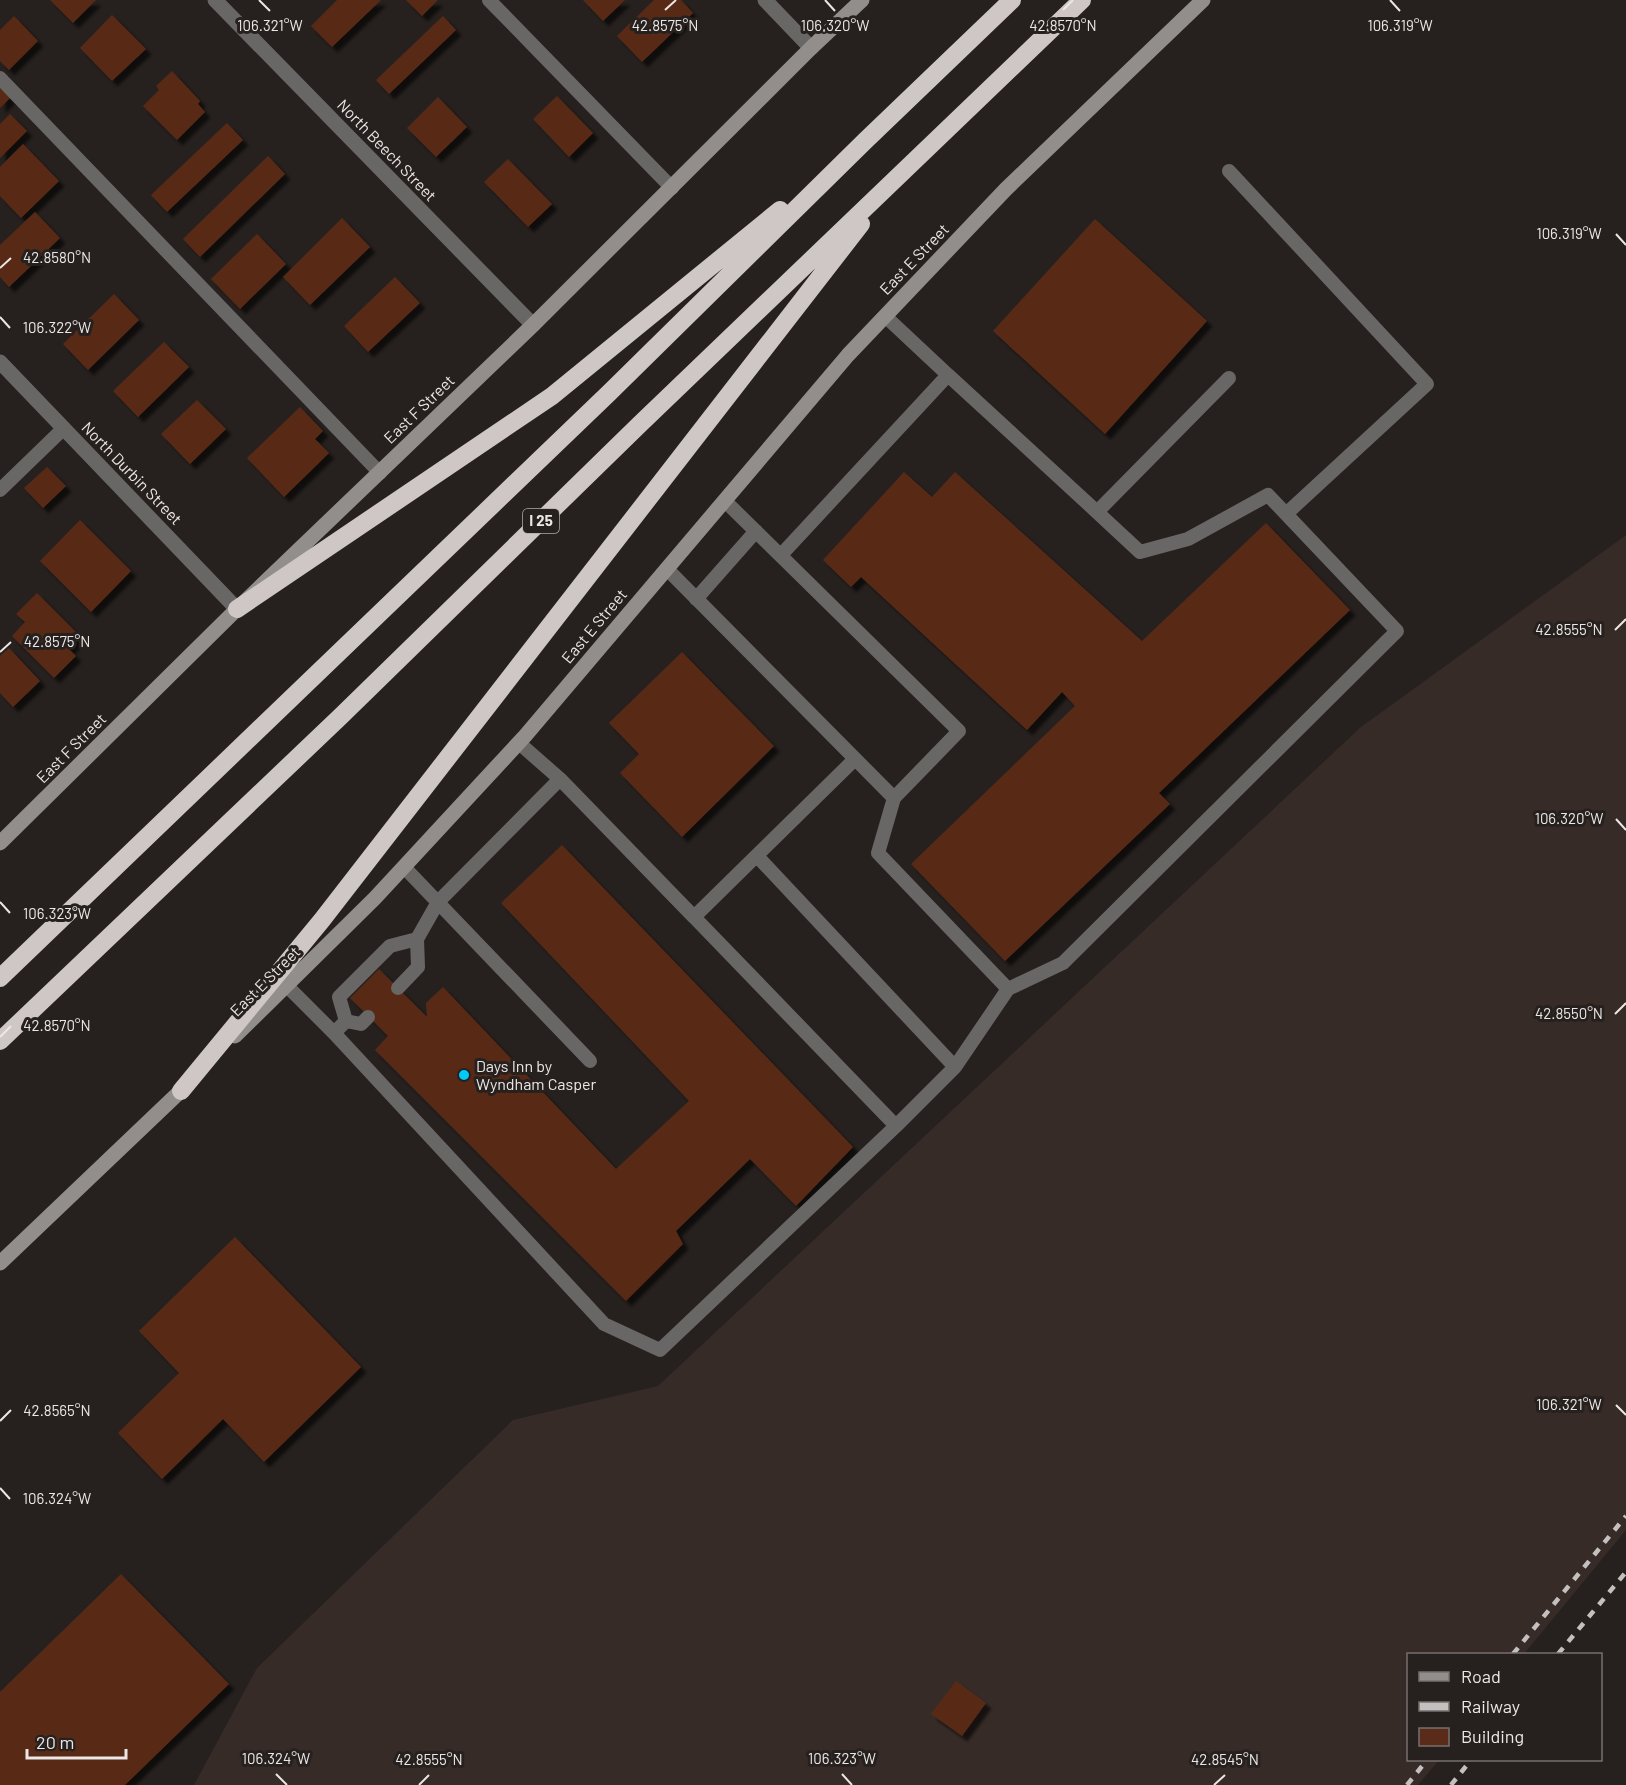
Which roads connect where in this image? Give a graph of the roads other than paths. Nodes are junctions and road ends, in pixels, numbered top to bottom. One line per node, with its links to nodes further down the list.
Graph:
1 (215, 0): 15 (street, North Beech Street)
2 (489, 0): 13 (lane)
3 (765, 0): 8 (street)
4 (862, 0): 8 (main road, East F Street)
5 (1012, 0): 10 (highway, I 25)
6 (1082, 0): 12 (highway, I 25)
7 (1203, 0): 14 (main road, East E Street)
8 (811, 48): 13 (main road, East F Street)
9 (0, 78): 20 (lane)
10 (865, 141): 29 (highway); 40 (highway, I 25)
11 (1228, 171): 24 (lane)
12 (899, 174): 47 (highway, I 25); 50 (highway)
13 (672, 188): 15 (main road, East F Street)
14 (885, 316): 17 (lane); 22 (main road, East E Street)
15 (533, 326): 20 (main road, East F Street)
16 (0, 362): 19 (street, North Durbin Street)
17 (948, 375): 23 (lane); 26 (lane)
18 (1229, 378): 23 (lane)
19 (64, 428): 21 (lane); 29 (street, North Durbin Street)
20 (380, 472): 29 (main road, East F Street)
21 (0, 490)
22 (724, 501): 25 (lane); 27 (main road, East E Street)
23 (1097, 512): 24 (lane)
24 (1286, 514): 43 (lane)
25 (756, 531): 26 (lane); 28 (lane)
26 (781, 555): 33 (lane)
27 (667, 569): 28 (lane); 30 (main road, East E Street)
28 (696, 599): 31 (lane)
29 (237, 609): 34 (main road, East F Street)
30 (519, 742): 32 (lane); 36 (main road, East E Street)
31 (855, 759): 33 (lane); 35 (lane)
32 (560, 779): 37 (lane); 38 (lane)
33 (894, 798): 43 (lane)
34 (0, 843)
35 (757, 856): 38 (lane); 49 (lane)
36 (404, 867): 37 (lane); 41 (main road, East E Street)
37 (438, 902): 39 (lane); 48 (lane)
38 (694, 917): 51 (lane)
39 (417, 939): 42 (lane); 45 (lane)
40 (0, 978)
41 (286, 985): 46 (lane); 50 (main road, East E Street)
42 (398, 988)
43 (1008, 989): 49 (lane)
44 (368, 1017): 45 (lane)
45 (346, 1021): 46 (lane)
46 (334, 1033): 51 (lane)
47 (0, 1041)
48 (590, 1061)
49 (955, 1067): 51 (lane)
50 (181, 1091): 52 (main road, East E Street)
51 (896, 1126)
52 (0, 1263)

